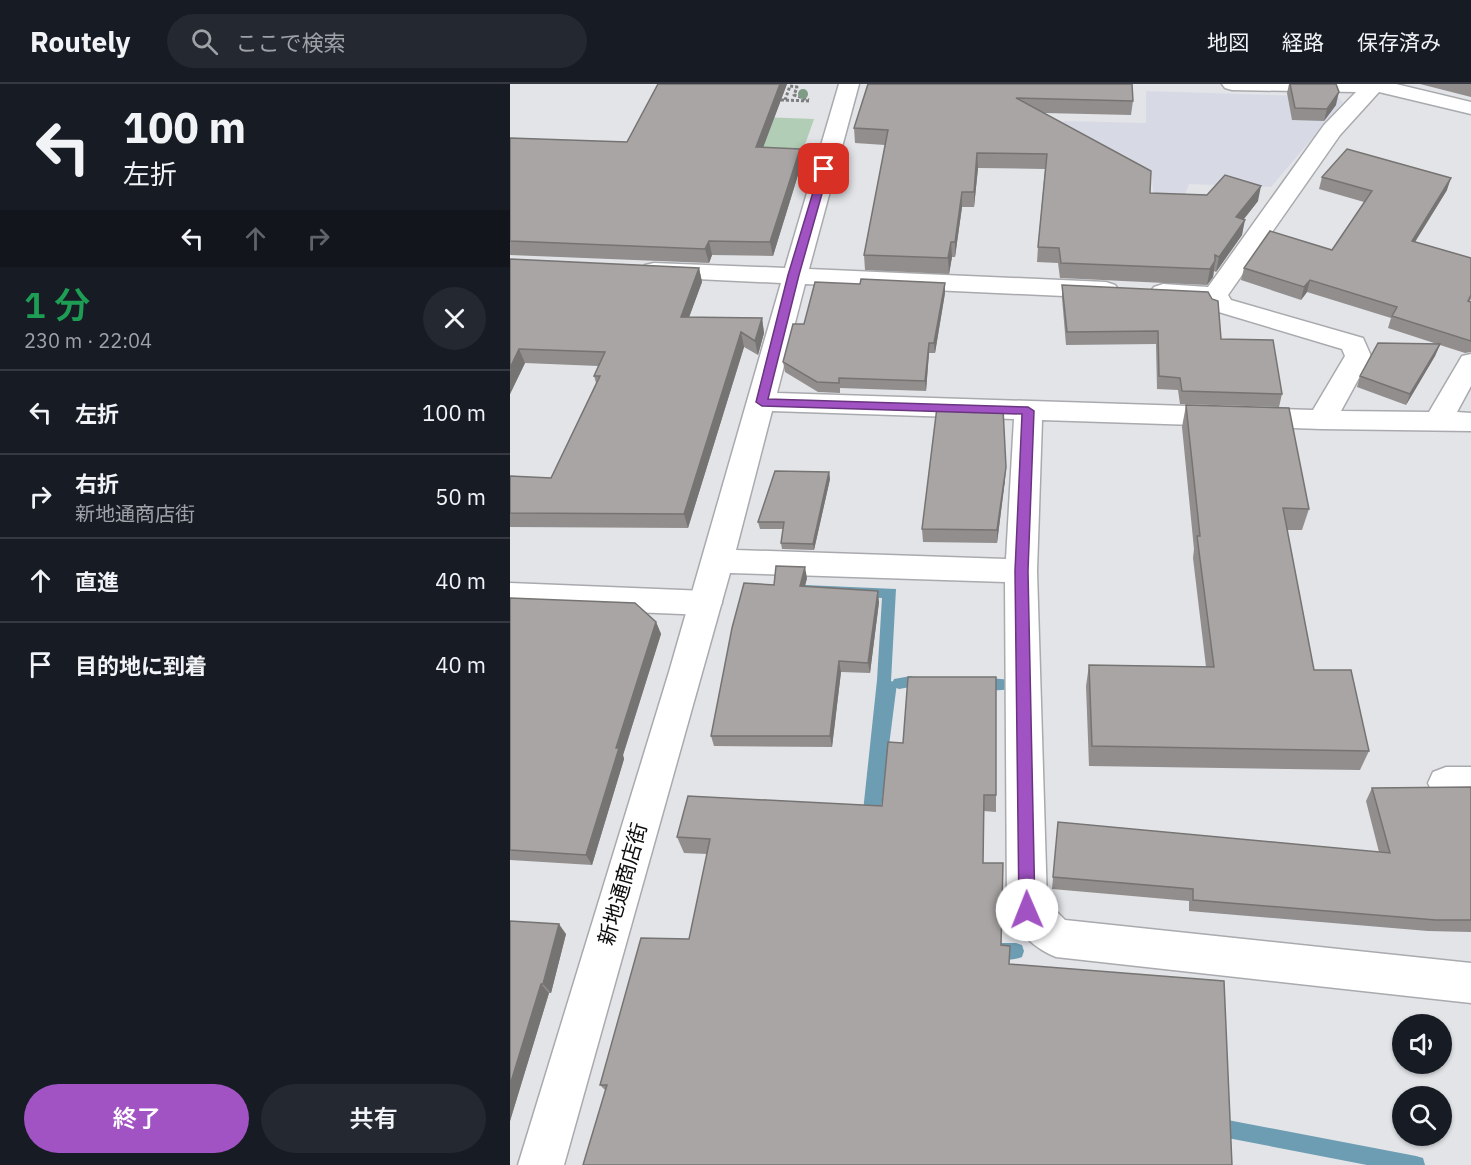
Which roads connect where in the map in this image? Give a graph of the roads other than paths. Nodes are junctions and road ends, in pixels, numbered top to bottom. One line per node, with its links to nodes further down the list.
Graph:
1 (849, 84): 6 (street)
2 (1232, 84): 3 (street)
3 (1375, 84): 4 (street); 7 (street)
4 (1471, 108)
5 (629, 269): 6 (street)
6 (794, 275): 7 (street); 9 (street)
7 (1215, 295): 11 (street)
8 (1471, 362): 12 (street)
9 (762, 402): 10 (street); 14 (street)
10 (1028, 411): 11 (street); 15 (street)
11 (1322, 420): 12 (street)
12 (1438, 421): 13 (street)
13 (1471, 422)
14 (717, 561): 15 (street); 17 (street, 新地通商店街)
15 (1021, 571): 18 (street)
16 (510, 595): 17 (street)
17 (706, 603): 19 (street, 新地通商店街)
18 (1471, 983)
19 (541, 1165)

